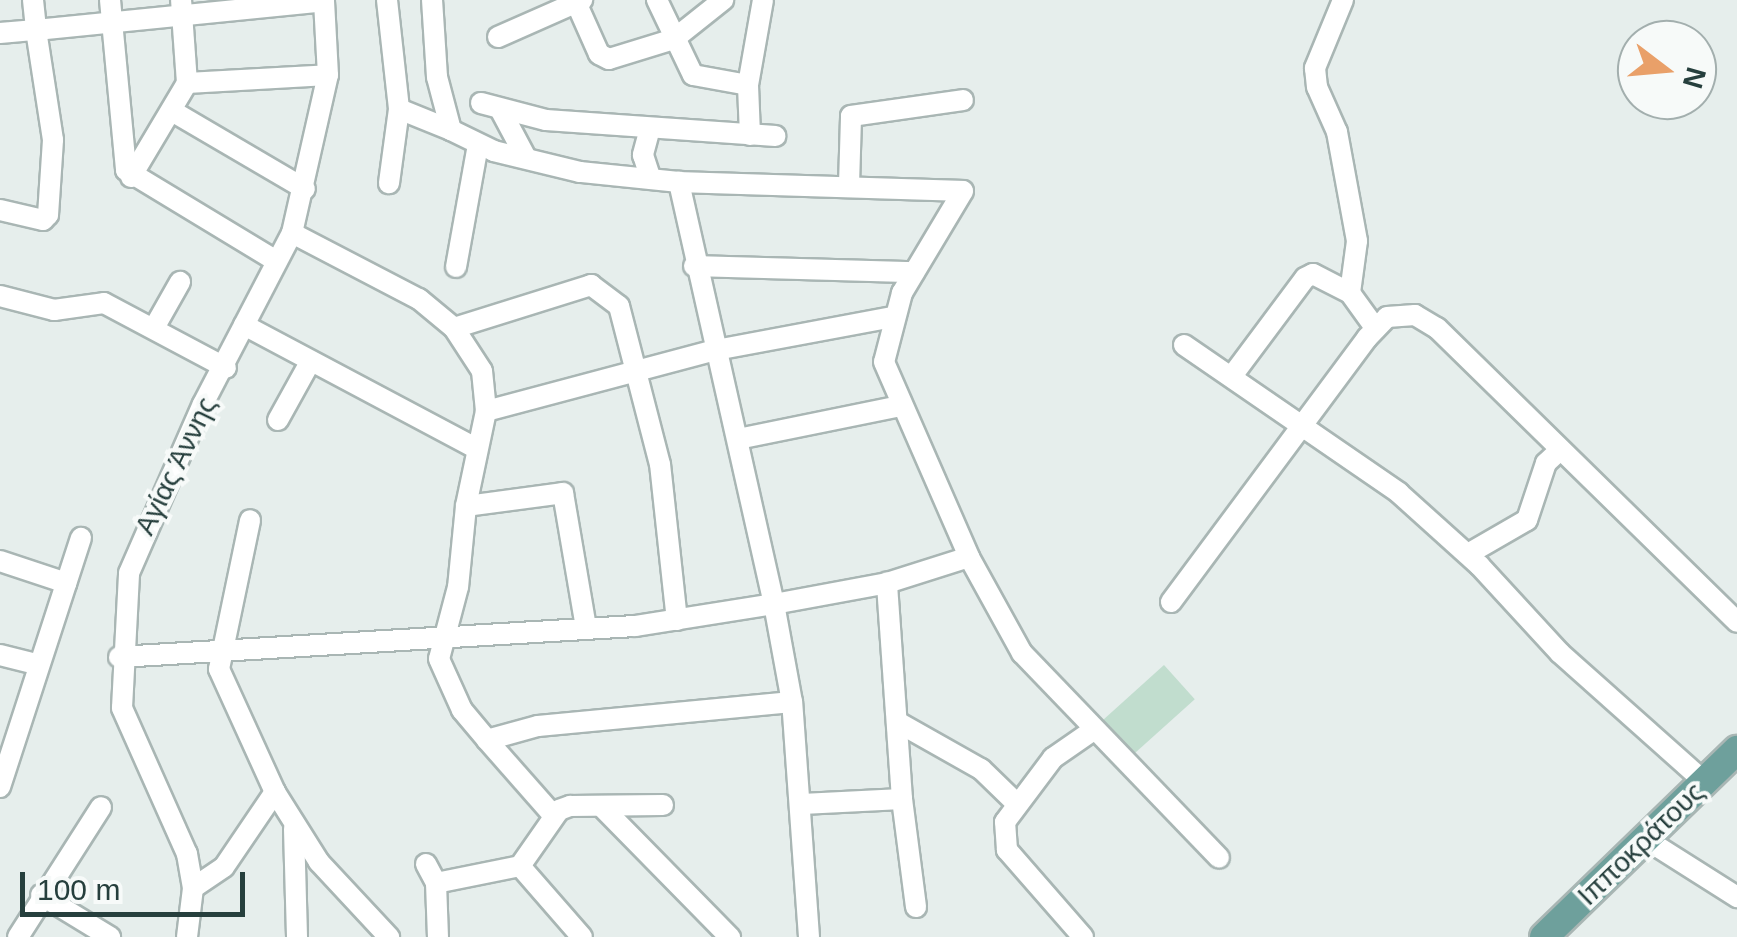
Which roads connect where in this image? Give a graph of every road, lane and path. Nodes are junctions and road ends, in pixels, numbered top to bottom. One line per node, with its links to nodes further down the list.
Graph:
1 (33, 0): 14 (street)
2 (110, 0): 13 (street)
3 (324, 0): 11 (street); 18 (street, Αγίας Άννης)
4 (386, 0): 22 (street)
5 (432, 0): 25 (street)
6 (657, 0): 17 (street)
7 (723, 0): 17 (street)
8 (763, 0): 20 (street)
9 (1343, 0): 44 (street)
10 (578, 1): 16 (street); 17 (street)
11 (262, 3): 12 (street)
12 (182, 8): 13 (street); 19 (street)
13 (112, 22): 14 (street); 31 (street)
14 (36, 30): 15 (street); 37 (street)
15 (0, 33)
16 (498, 38)
17 (674, 39): 20 (street)
18 (328, 75): 19 (street); 36 (street, Αγίας Άννης)
19 (187, 82): 23 (street)
20 (748, 85): 27 (street)
21 (963, 100): 35 (street)
22 (399, 109): 25 (street); 34 (street)
23 (172, 111): 31 (street); 36 (street)
24 (546, 120): 26 (street); 30 (street); 30 (street)
25 (451, 130): 29 (street)
26 (650, 132): 27 (street); 32 (street)
27 (750, 134): 28 (street)
28 (775, 136)
29 (478, 145): 30 (street); 41 (street)
30 (526, 158): 32 (street)
31 (132, 178): 39 (street)
32 (650, 179): 33 (street)
33 (679, 182): 35 (street); 40 (street)
34 (389, 183)
35 (848, 186): 42 (street)
36 (305, 188): 38 (street, Αγίας Άννης)
37 (0, 210)
38 (292, 233): 39 (street, Αγίας Άννης); 49 (street)
39 (276, 261): 47 (street, Αγίας Άννης)
40 (694, 266): 42 (street); 52 (street)
41 (456, 267)
42 (914, 272): 46 (street)
43 (180, 282): 48 (street)
44 (1350, 294): 50 (street); 56 (street)
45 (0, 296): 48 (street)
46 (892, 317): 52 (street); 57 (street)
47 (244, 325): 53 (street); 54 (street, Αγίας Άννης)
48 (154, 328): 54 (street)
49 (454, 328): 55 (street); 58 (street)
50 (1376, 329): 60 (street); 63 (street)
51 (1184, 345): 56 (street)
52 (716, 350): 55 (street); 61 (street)
53 (310, 364): 59 (street); 62 (street)
54 (226, 368): 80 (street, Αγίας Άννης)
55 (636, 370): 58 (street); 74 (street)
56 (1232, 376): 60 (street)
57 (900, 406): 61 (street); 68 (street)
58 (486, 411): 62 (street)
59 (278, 420)
60 (1304, 426): 67 (street); 72 (street)
61 (738, 439): 73 (street)
62 (477, 449): 64 (street)
63 (1559, 450): 67 (street); 75 (street)
64 (466, 506): 76 (street); 77 (street)
65 (250, 520): 78 (street)
66 (81, 538): 70 (street)
67 (1468, 554): 87 (street)
68 (969, 557): 71 (street); 84 (street)
69 (0, 561): 70 (street)
70 (66, 583): 81 (street)
71 (887, 583): 73 (street); 83 (street)
72 (1171, 602)
73 (774, 604): 74 (street); 82 (street)
74 (678, 620): 76 (street)
75 (1737, 622)
76 (586, 627): 77 (street)
77 (444, 640): 78 (street); 85 (street)
78 (226, 648): 80 (street); 89 (street)
79 (0, 655): 81 (street)
80 (119, 657): 101 (street, Αγίας Άννης)
81 (36, 664): 88 (street)
82 (792, 702): 85 (street); 92 (street)
83 (901, 724): 90 (street); 91 (street)
84 (1092, 731): 91 (street); 99 (street)
85 (486, 740): 96 (street)
86 (1737, 750): 87 (main road, Ιπποκράτους)
87 (1705, 782): 98 (main road, Ιπποκράτους)
88 (0, 787)
89 (275, 792): 97 (street); 101 (street)
90 (902, 799): 92 (street); 104 (street)
91 (1014, 802): 114 (street)
92 (802, 804): 113 (street)
93 (663, 805): 95 (street)
94 (101, 807): 102 (street)
95 (604, 809): 96 (street); 112 (street)
96 (554, 816): 100 (street)
97 (293, 822): 108 (street); 109 (street)
98 (1647, 840): 103 (street); 115 (main road, Ιπποκράτους)
99 (1219, 858)
100 (520, 866): 110 (street); 111 (street)
101 (194, 888): 107 (street, Αγίας Άννης)
102 (41, 895): 105 (street); 106 (street)
103 (1737, 897)
104 (916, 906)
105 (18, 937)
106 (110, 937)
107 (187, 937)
108 (297, 937)
109 (389, 937)
110 (438, 937)
111 (582, 937)
112 (730, 937)
113 (809, 937)
114 (1083, 937)
115 (1544, 937)

